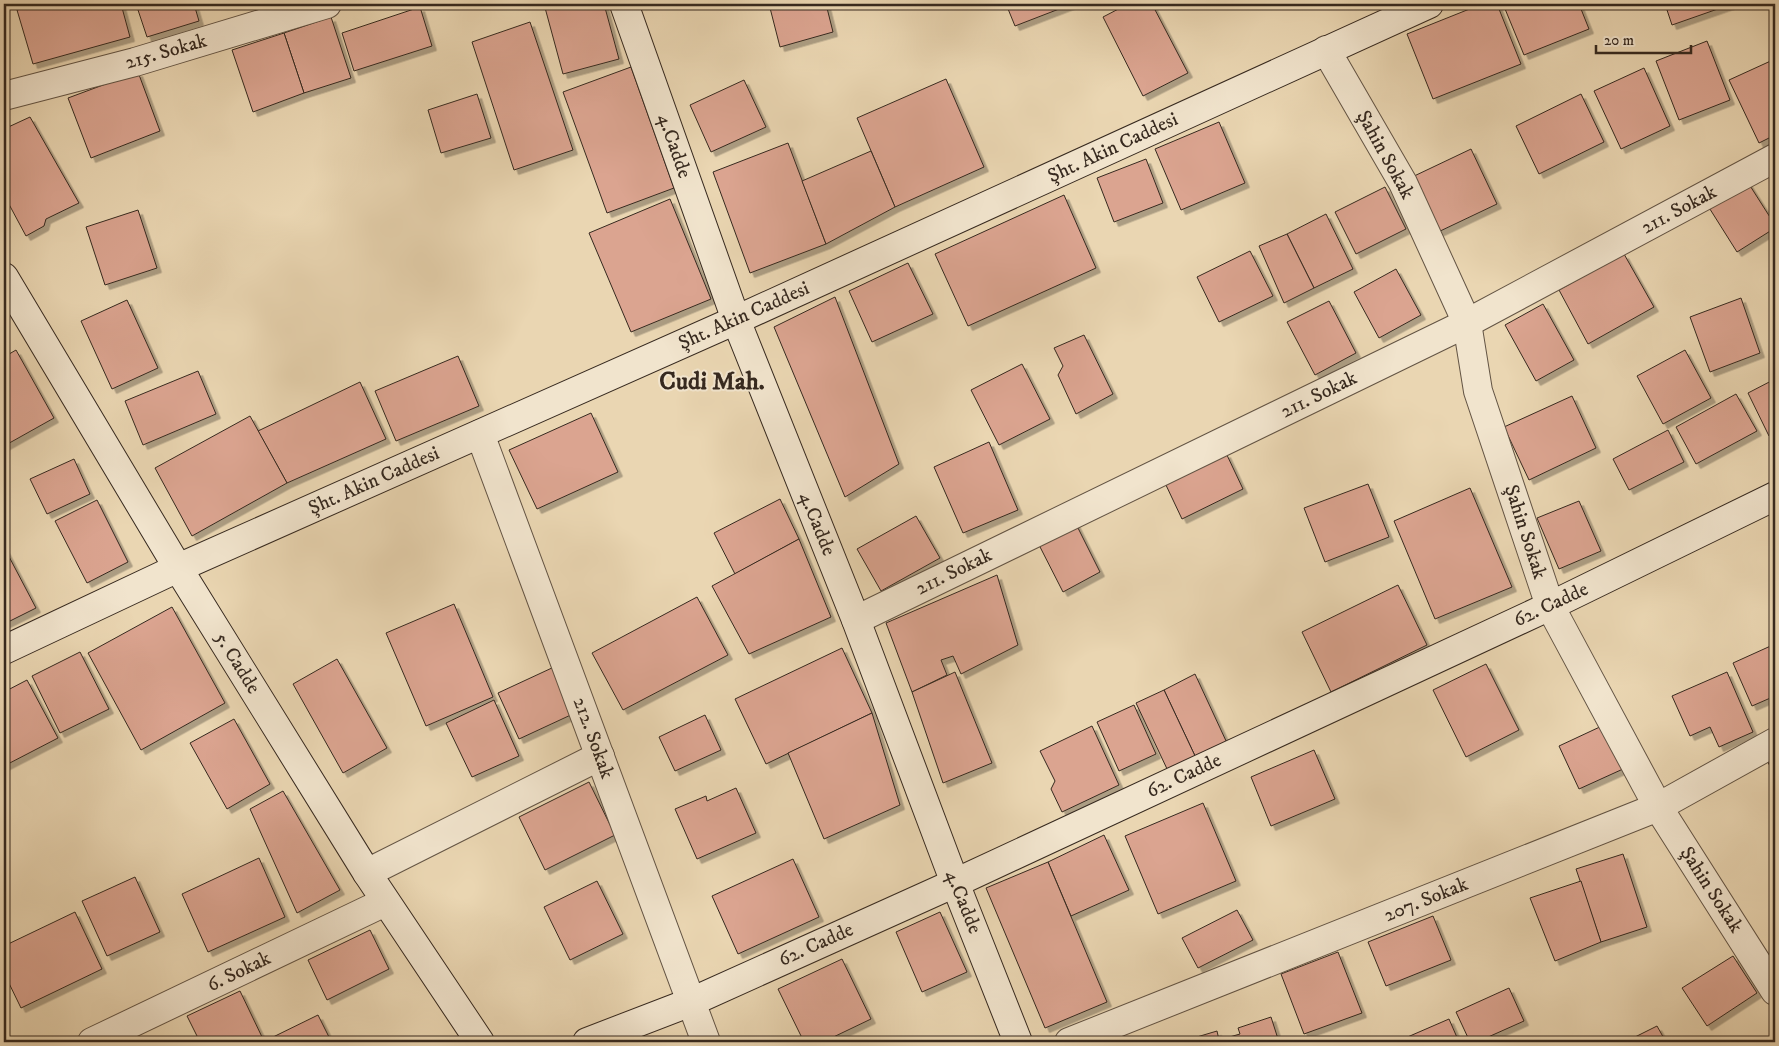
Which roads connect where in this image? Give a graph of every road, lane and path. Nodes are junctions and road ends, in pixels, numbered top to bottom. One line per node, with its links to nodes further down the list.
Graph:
1 (327, 4): 5 (street, 215. Sokak)
2 (624, 4): 8 (street, 4.Cadde)
3 (1429, 4): 4 (street, Şht. Akin Caddesi)
4 (1326, 50): 8 (street, Şht. Akin Caddesi); 9 (street, Şahin Sokak)
5 (4, 96)
6 (1775, 158): 9 (street, 211. Sokak)
7 (8, 292): 12 (street, 5. Cadde)
8 (736, 320): 10 (street, Şht. Akin Caddesi); 14 (street, 4.Cadde)
9 (1467, 323): 13 (street, Şahin Sokak); 14 (street, 211. Sokak)
10 (480, 434): 12 (street, Şht. Akin Caddesi); 17 (street, 212. Sokak)
11 (1775, 496): 13 (street, 62. Cadde)
12 (178, 568): 15 (street, Şht. Akin Caddesi); 19 (street, 5. Cadde)
13 (1550, 606): 18 (street, Şahin Sokak); 20 (street, 62. Cadde)
14 (856, 620): 20 (street, 4.Cadde)
15 (4, 650)
16 (1775, 742): 18 (street, 207. Sokak)
17 (600, 756): 19 (street); 23 (street, 212. Sokak)
18 (1658, 807): 22 (street, Şahin Sokak); 29 (street, 207. Sokak)
19 (367, 873): 21 (street, 5. Cadde)
20 (954, 883): 23 (street, 62. Cadde); 28 (street, 4.Cadde)
21 (385, 902): 24 (street, 6. Sokak); 25 (street, 5. Cadde)
22 (1775, 991)
23 (691, 1002): 26 (street, 62. Cadde); 27 (street, 212. Sokak)
24 (92, 1042)
25 (480, 1042)
26 (587, 1042)
27 (706, 1042)
28 (1018, 1042)
29 (1069, 1042)

